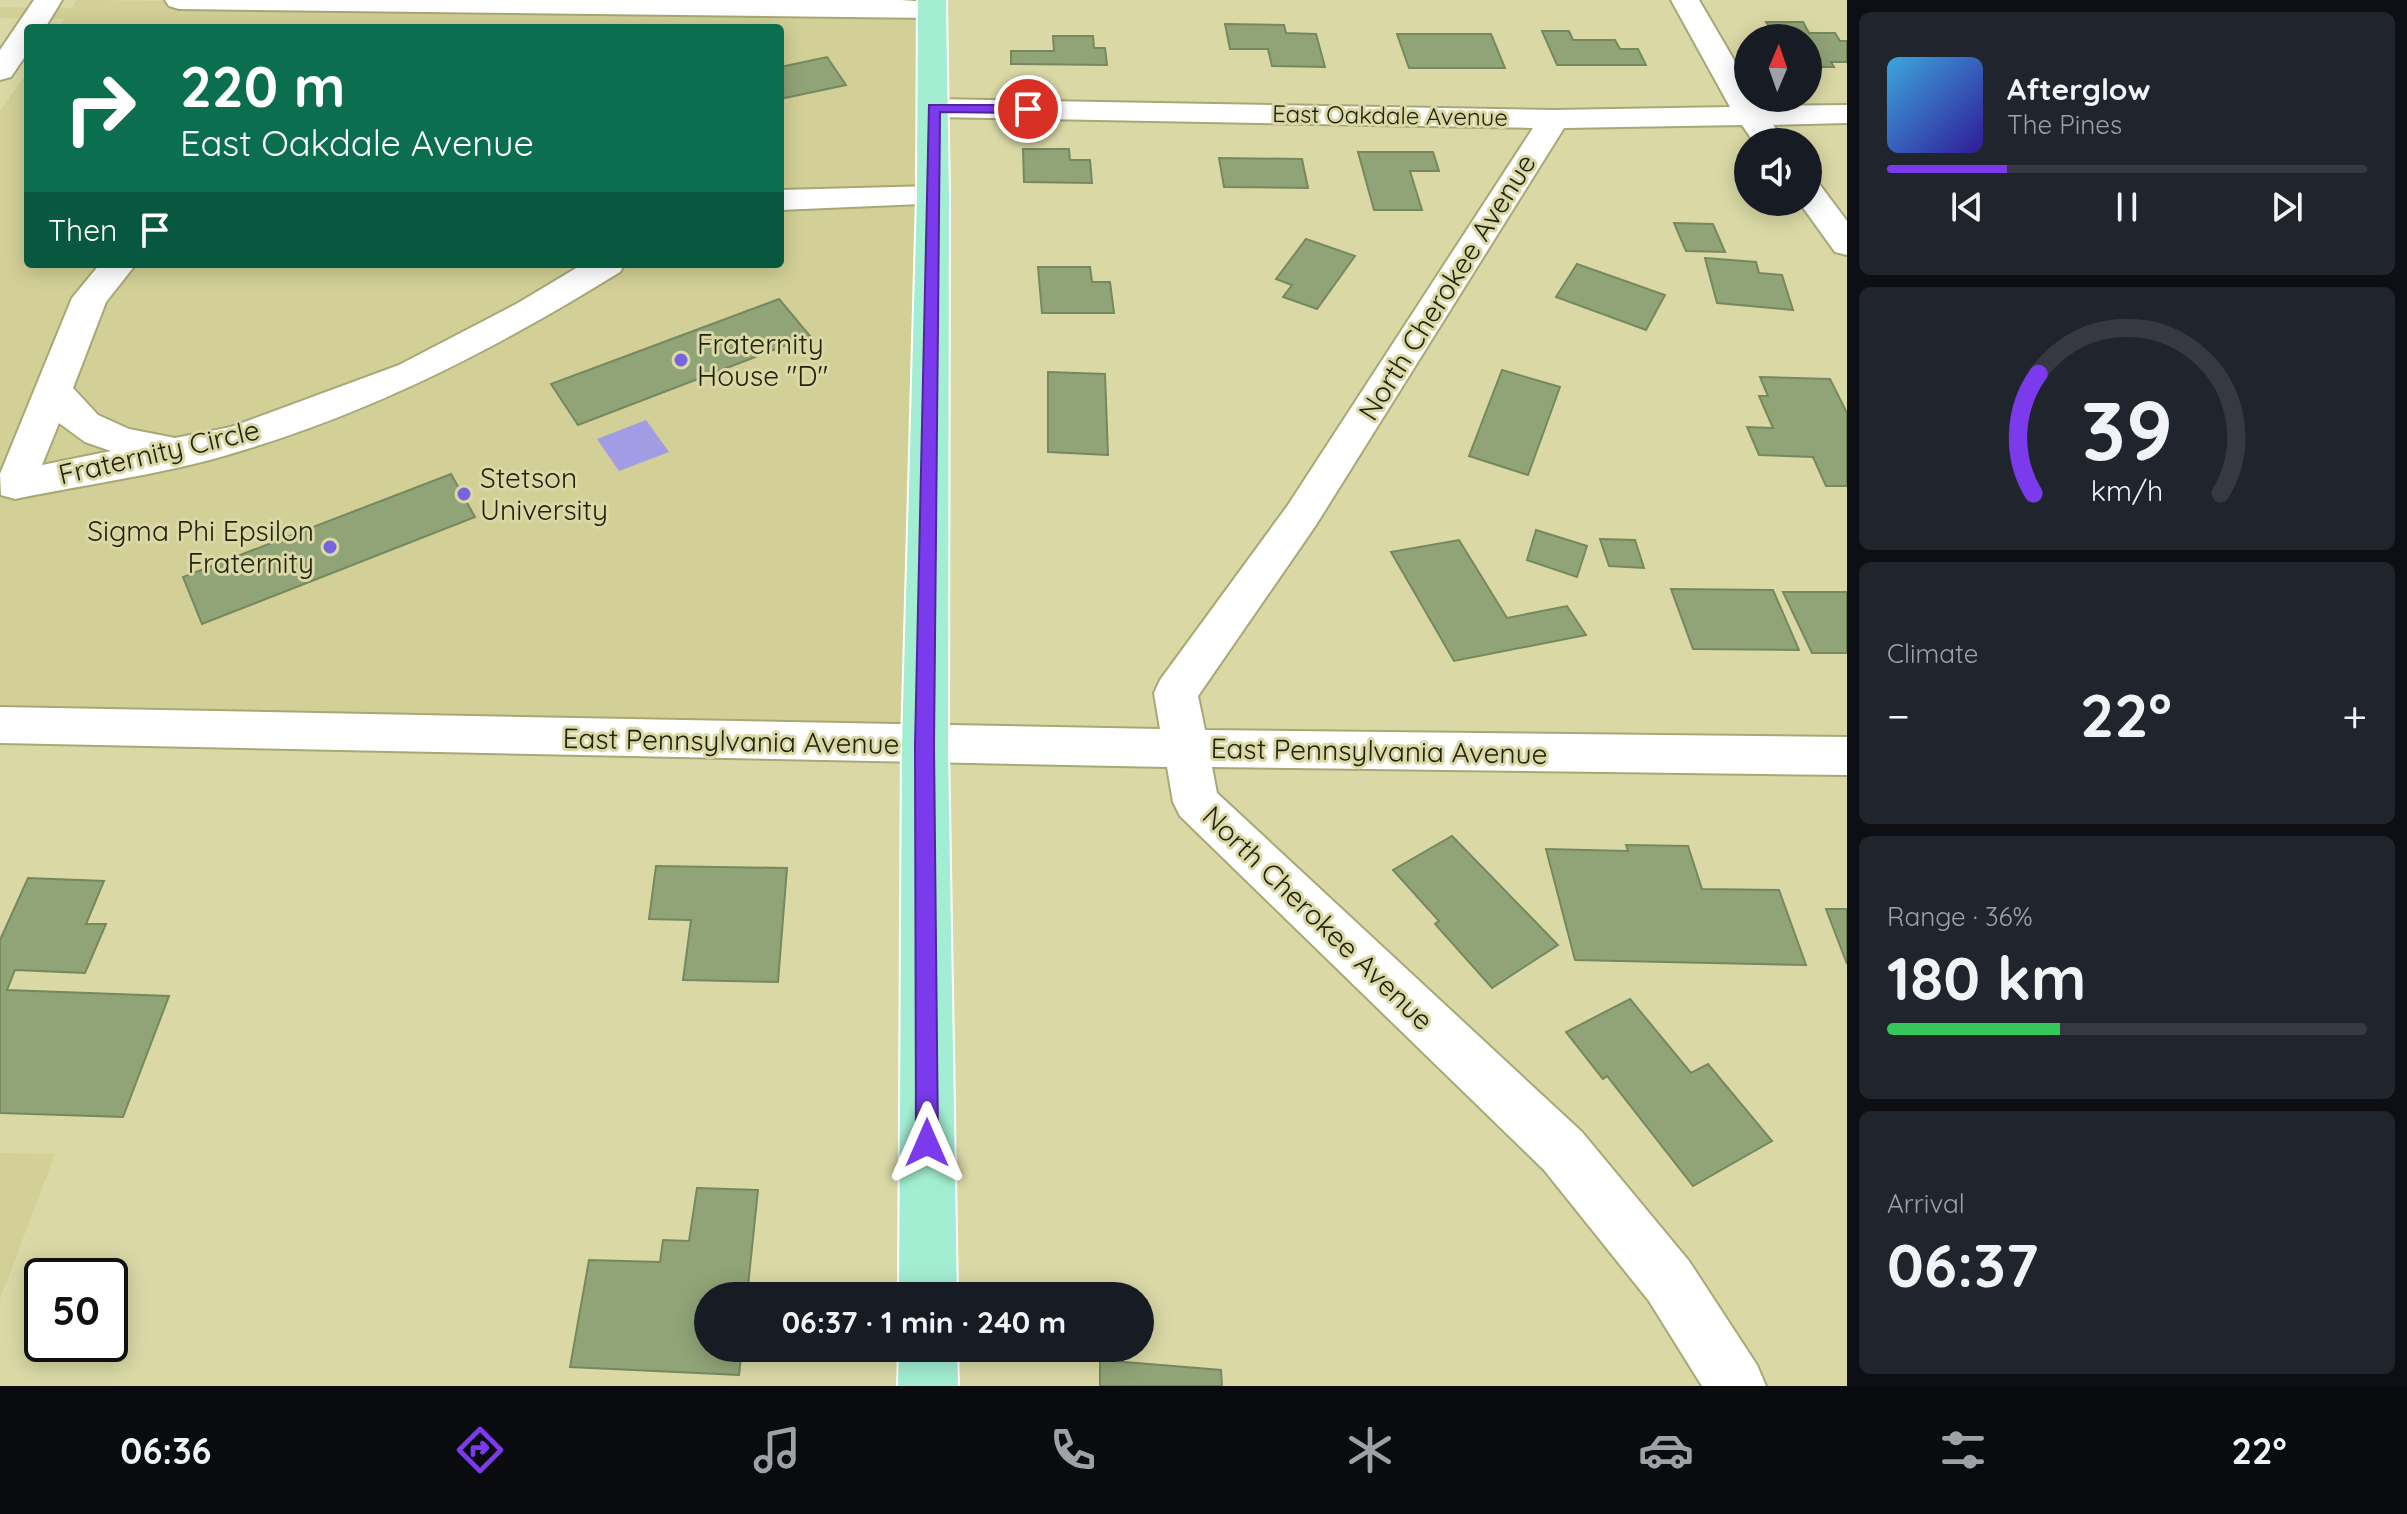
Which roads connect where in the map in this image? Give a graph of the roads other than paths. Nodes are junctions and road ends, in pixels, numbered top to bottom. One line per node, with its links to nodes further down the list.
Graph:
1 (48, 0): 6 (street)
2 (179, 0): 4 (street)
3 (1685, 0): 8 (street)
4 (443, 2): 5 (street)
5 (932, 4): 7 (main road)
6 (30, 24)
7 (934, 108): 10 (street, East Oakdale Avenue); 12 (main road)
8 (1749, 113): 9 (street, East Oakdale Avenue); 10 (street, East Oakdale Avenue); 11 (street)
9 (1847, 114)
10 (1554, 119): 24 (street, North Cherokee Avenue)
11 (1760, 128)
12 (933, 196): 13 (street); 23 (main road)
13 (784, 200)
14 (1822, 211): 15 (street)
15 (1847, 244)
16 (116, 268): 19 (street, Fraternity Circle)
17 (598, 268): 18 (street, Fraternity Circle)
18 (577, 276): 20 (street, Fraternity Circle)
19 (54, 388): 20 (street); 21 (street, Fraternity Circle)
20 (185, 449): 21 (street, Fraternity Circle)
21 (7, 501)
22 (0, 725): 23 (street, East Pennsylvania Avenue)
23 (925, 745): 24 (street, East Pennsylvania Avenue); 26 (main road)
24 (1187, 749): 25 (street, East Pennsylvania Avenue); 29 (street, North Cherokee Avenue)
25 (1847, 756)
26 (928, 1282)
27 (928, 1362): 28 (main road)
28 (928, 1386)
29 (1736, 1386)

